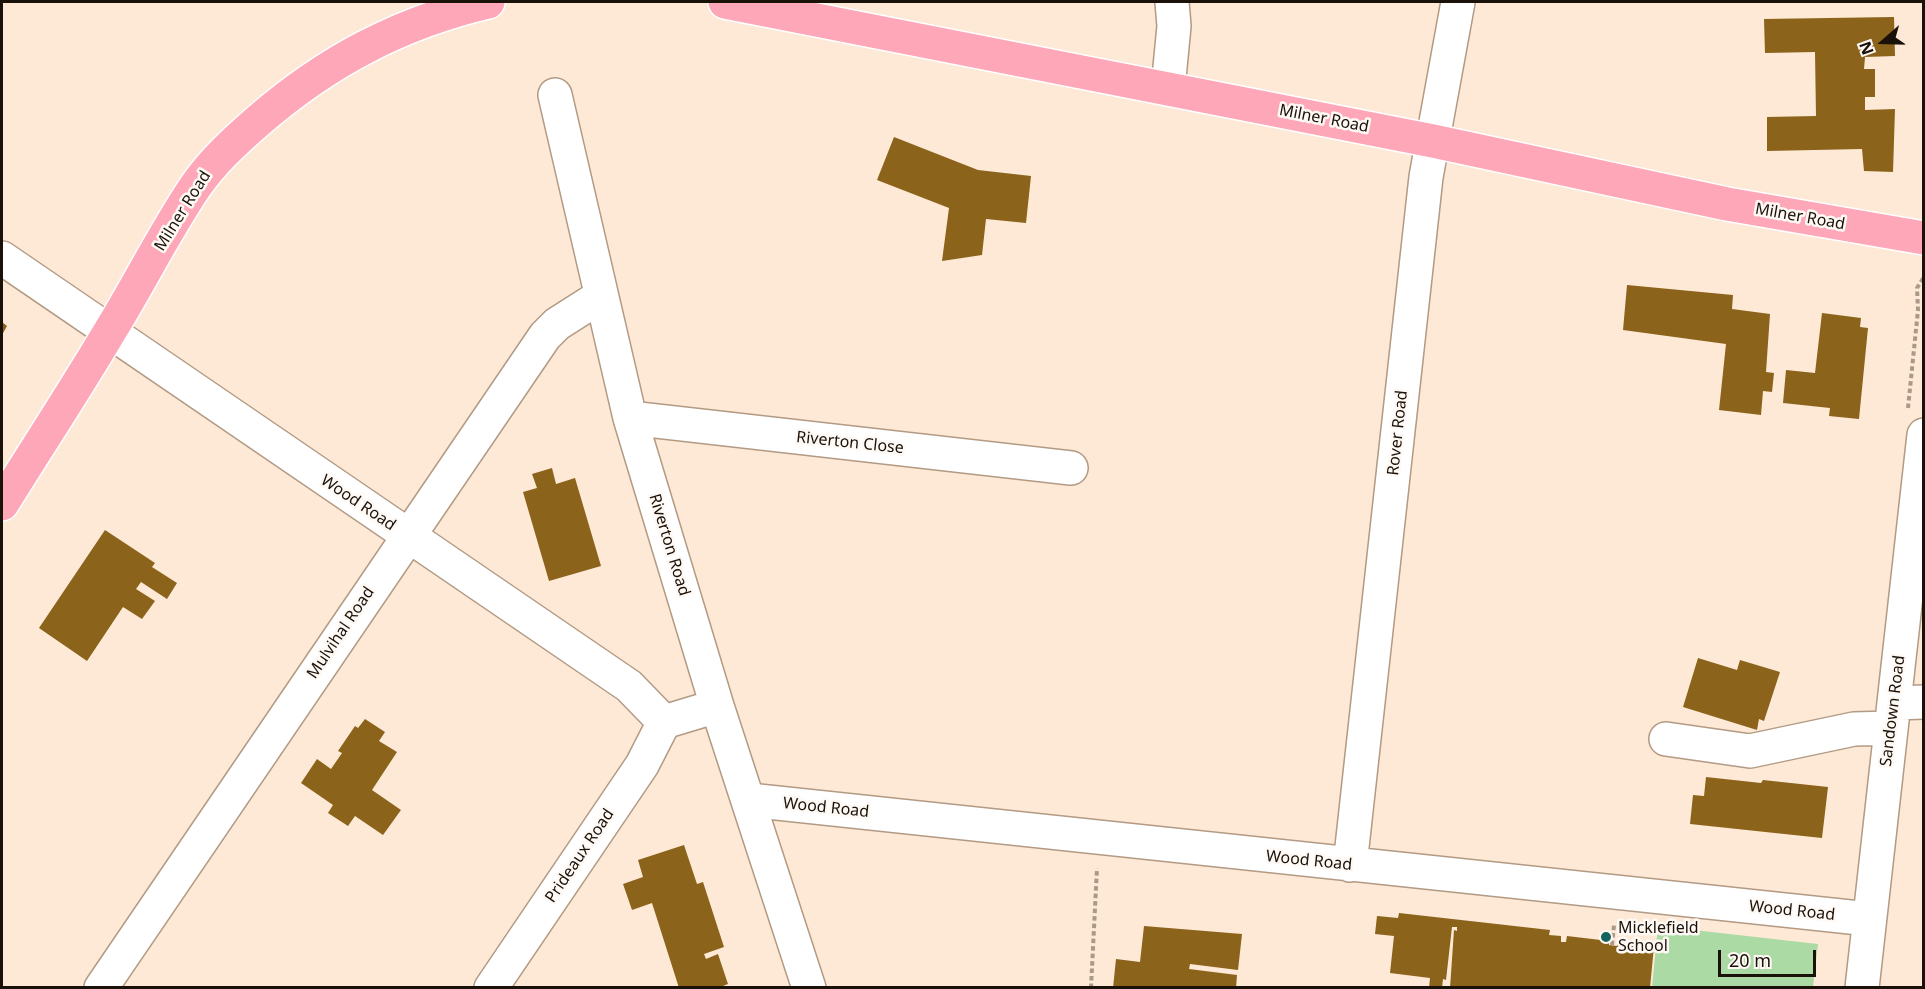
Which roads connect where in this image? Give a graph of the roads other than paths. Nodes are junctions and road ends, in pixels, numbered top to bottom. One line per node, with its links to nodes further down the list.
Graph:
1 (488, 2): 11 (main road, Milner Road)
2 (725, 2): 5 (main road, Milner Road)
3 (1172, 2): 5 (street)
4 (1458, 2): 7 (street, Rover Road)
5 (1168, 88): 7 (main road, Milner Road)
6 (555, 95): 10 (street, Riverton Road)
7 (1433, 141): 8 (main road, Milner Road); 22 (street, Rover Road)
8 (1923, 238)
9 (2, 258): 11 (street, Wood Road)
10 (601, 296): 12 (street, Riverton Road); 16 (street, Mulvihal Road)
11 (110, 332): 15 (main road, Milner Road); 16 (street, Wood Road)
12 (630, 418): 14 (street, Riverton Close); 17 (street, Riverton Road)
13 (1923, 435): 18 (street, Sandown Road)
14 (1071, 468)
15 (2, 504)
16 (407, 536): 19 (street, Wood Road); 24 (street, Mulvihal Road)
17 (717, 706): 19 (street); 21 (street, Riverton Road)
18 (1902, 711): 20 (street); 23 (street, Sandown Road)
19 (664, 722): 25 (street, Prideaux Road)
20 (1666, 739)
21 (749, 800): 22 (street, Wood Road); 26 (street, Riverton Road)
22 (1350, 865): 23 (street, Wood Road)
23 (1869, 919): 27 (street, Sandown Road)
24 (101, 987)
25 (490, 987)
26 (809, 987)
27 (1862, 987)

